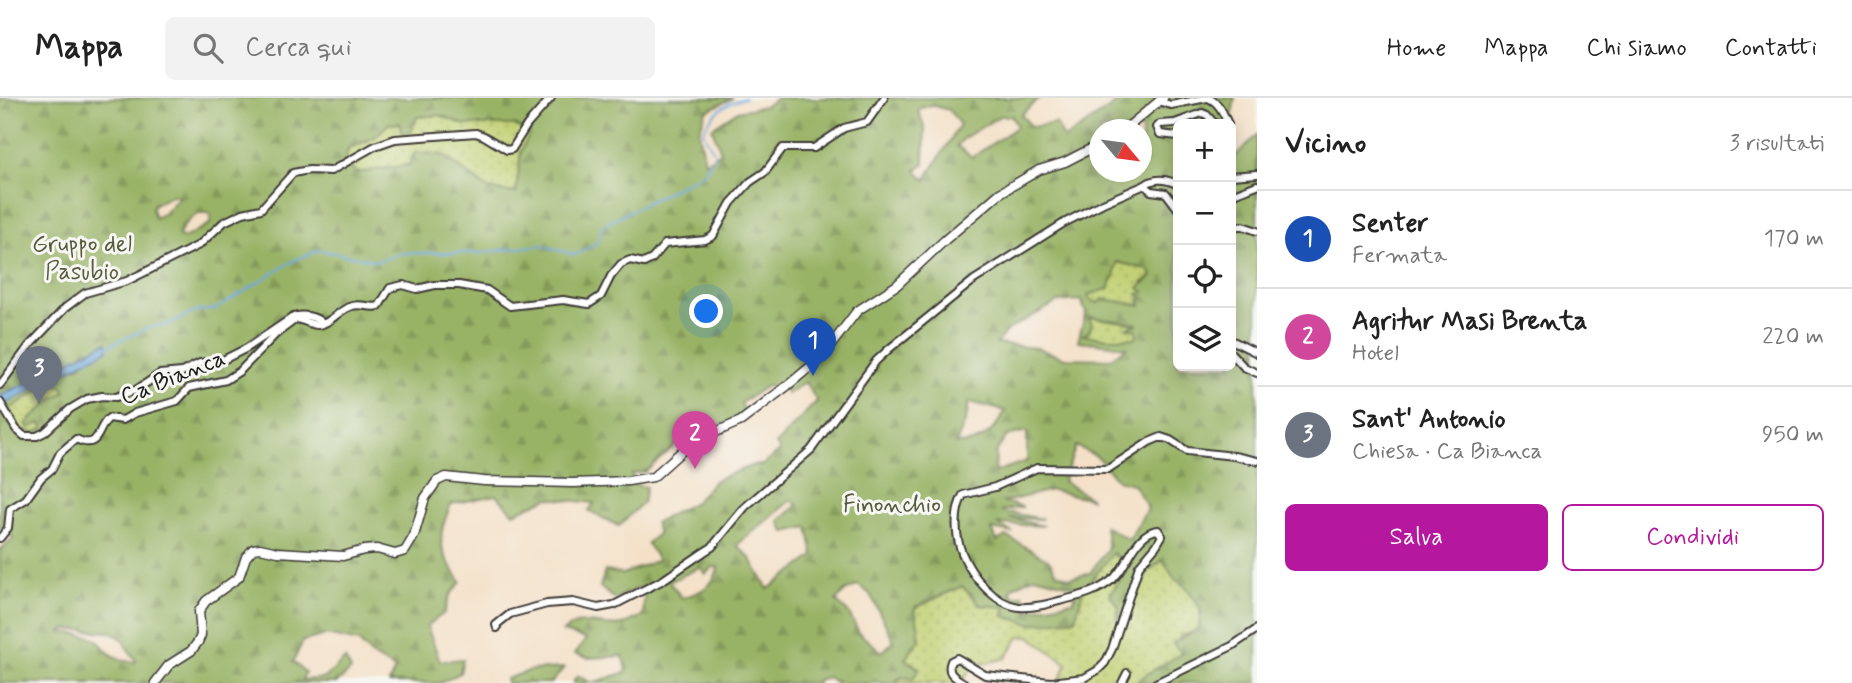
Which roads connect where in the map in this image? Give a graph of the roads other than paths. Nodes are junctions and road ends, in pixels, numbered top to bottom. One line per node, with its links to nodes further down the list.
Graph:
1 (551, 98): 26 (street)
2 (884, 98): 21 (street)
3 (1208, 98): 4 (street); 8 (street)
4 (1160, 99): 5 (main road)
5 (1137, 119)
6 (1186, 119): 7 (street)
7 (1210, 119)
8 (1226, 119)
9 (1173, 123): 10 (street)
10 (1173, 135)
11 (1089, 150): 34 (main road)
12 (1257, 174): 13 (street)
13 (1236, 176)
14 (1173, 183): 15 (street)
15 (1145, 185): 18 (street); 30 (street)
16 (1257, 185): 17 (street)
17 (1236, 193)
18 (1173, 202)
19 (1236, 226): 20 (street)
20 (1257, 231)
21 (322, 323): 27 (street, Ca Bianca); 29 (street, Ca Bianca)
22 (1236, 342): 23 (street)
23 (1257, 353)
24 (1236, 359): 25 (street)
25 (1257, 373)
26 (0, 385)
27 (0, 402)
28 (1257, 461): 33 (street)
29 (0, 538)
30 (497, 628)
31 (1257, 629): 37 (street)
32 (1127, 673): 36 (street)
33 (1064, 682): 35 (street)
34 (155, 683)
35 (964, 683)
36 (1122, 683)
37 (1156, 683)

